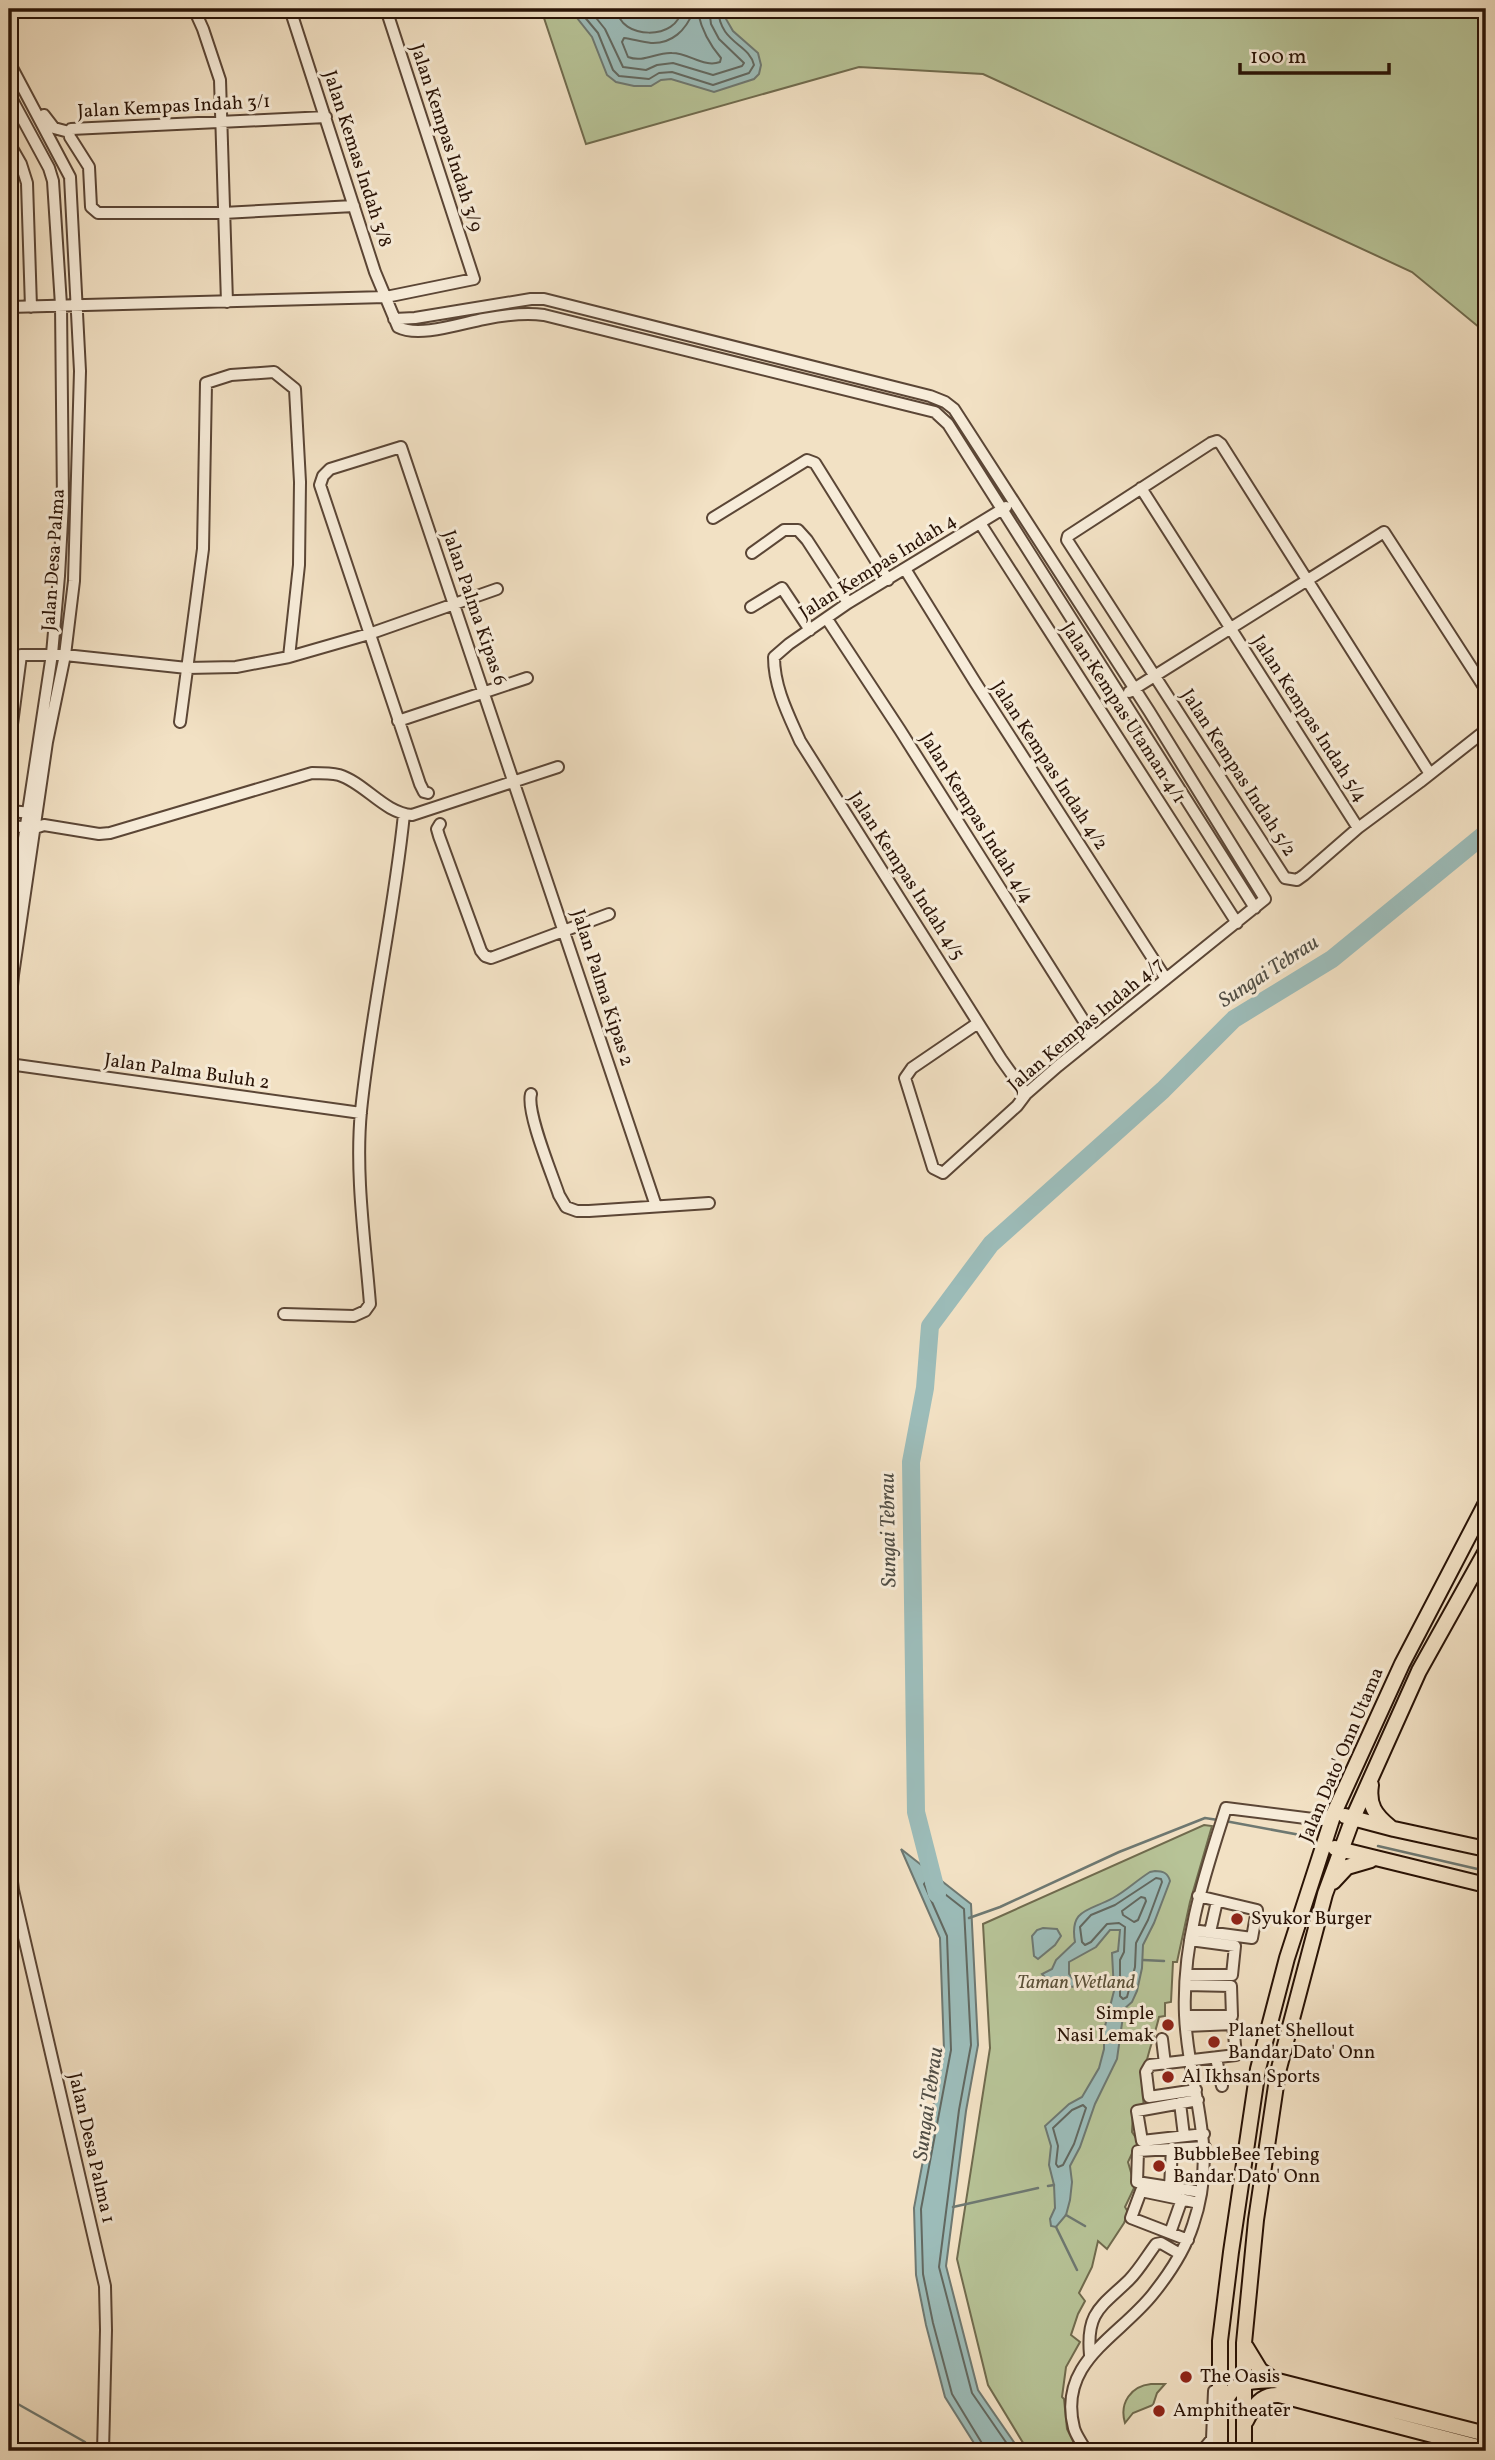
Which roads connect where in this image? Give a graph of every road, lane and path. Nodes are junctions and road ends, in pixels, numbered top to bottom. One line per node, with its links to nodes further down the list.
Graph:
1 (194, 9): 8 (street)
2 (290, 9): 7 (street, Jalan Kemas Indah 3/8)
3 (386, 9): 13 (street, Jalan Kempas Indah 3/9)
4 (9, 56): 9 (street)
5 (9, 62): 16 (street, Jalan Desa Palma)
6 (9, 94): 15 (street, Jalan Desa Palma)
7 (326, 117): 8 (street, Jalan Kempas Indah 3/1); 11 (street, Jalan Kemas Indah 3/8)
8 (221, 121): 9 (street, Jalan Kempas Indah 3/1); 12 (street)
9 (69, 132): 12 (street, Jalan Kempas Indah 3/1)
10 (9, 143): 18 (street)
11 (354, 206): 12 (street); 13 (street, Jalan Kemas Indah 3/8)
12 (223, 213): 14 (street)
13 (386, 298): 14 (street); 19 (street, Jalan Kemas Indah 3/8)
14 (227, 302): 16 (street)
15 (61, 305): 16 (street); 18 (street); 39 (street, Jalan Desa Palma)
16 (76, 306): 40 (street, Jalan Desa Palma)
17 (9, 307): 18 (street)
18 (31, 307)
19 (394, 318): 20 (street); 21 (street)
20 (753, 351): 21 (street); 23 (street)
21 (751, 366): 24 (street)
22 (1141, 488): 30 (street); 36 (street, Jalan Kempas Indah 5/4); 44 (street, Jalan Kempas Indah 5/2)
23 (1012, 502): 24 (street, Jalan Kempas Indah 4); 46 (street)
24 (1001, 510): 26 (street, Jalan Kempas Indah 4); 49 (street)
25 (713, 518): 29 (street)
26 (980, 523): 28 (street, Jalan Kempas Indah 4); 67 (street, Jalan Kempas Utaman 4/1)
27 (752, 553): 33 (street)
28 (905, 569): 29 (street, Jalan Kempas Indah 4); 70 (street, Jalan Kempas Indah 4/2)
29 (888, 580): 33 (street, Jalan Kempas Indah 4)
30 (1307, 580): 36 (street); 47 (street); 55 (street)
31 (497, 589): 32 (street)
32 (455, 604): 38 (street); 38 (street, Jalan Palma Kipas 6); 48 (street, Jalan Palma Kipas 6)
33 (848, 604): 35 (street, Jalan Kempas Indah 4)
34 (751, 607): 37 (street)
35 (827, 619): 37 (street, Jalan Kempas Indah 4); 73 (street, Jalan Kempas Indah 4/4)
36 (1231, 629): 44 (street); 64 (street, Jalan Kempas Indah 5/4)
37 (810, 630): 43 (street, Jalan Kempas Indah 4)
38 (369, 634): 41 (street); 50 (street)
39 (51, 654): 40 (street); 53 (street); 59 (street, Jalan Desa Palma)
40 (65, 655): 42 (street); 59 (street, Jalan Desa Palma)
41 (289, 657): 42 (street); 42 (street)
42 (187, 667): 51 (street)
43 (774, 668): 72 (street, Jalan Kempas Indah 4/5)
44 (1155, 676): 46 (street); 64 (street, Jalan Kempas Indah 5/2)
45 (527, 678): 48 (street)
46 (1135, 689): 49 (street); 65 (street)
47 (1486, 690)
48 (484, 692): 50 (street); 56 (street, Jalan Palma Kipas 6)
49 (1121, 698): 65 (street)
50 (398, 720): 57 (street)
51 (180, 722)
52 (1486, 730): 55 (street)
53 (9, 747)
54 (558, 766): 56 (street)
55 (1430, 774): 64 (street)
56 (514, 781): 60 (street); 68 (street, Jalan Palma Kipas 2)
57 (428, 793)
58 (9, 811): 59 (street)
59 (32, 813): 63 (street); 63 (street)
60 (404, 814): 63 (street); 77 (street)
61 (440, 824): 68 (street)
62 (9, 826): 63 (street)
63 (35, 826): 69 (street); 71 (street)
64 (1358, 828)
65 (1255, 908): 67 (street, Jalan Kempas Indah 4/7)
66 (609, 914): 68 (street)
67 (1237, 923): 70 (street, Jalan Kempas Indah 4/7)
68 (564, 931): 79 (street, Jalan Palma Kipas 2)
69 (9, 937)
70 (1166, 979): 73 (street, Jalan Kempas Indah 4/7)
71 (9, 1018)
72 (978, 1023): 76 (street, Jalan Kempas Indah 4/5); 76 (street, Jalan Kempas Indah 4/7)
73 (1094, 1037): 76 (street, Jalan Kempas Indah 4/7)
74 (9, 1064): 77 (street, Jalan Palma Buluh 2)
75 (531, 1094): 79 (street)
76 (1026, 1094)
77 (361, 1113): 80 (street)
78 (709, 1203): 79 (street)
79 (656, 1206)
80 (284, 1314)
81 (1486, 1503): 84 (main road, Jalan Dato' Onn Utama)
82 (1486, 1551): 83 (main road, Jalan Dato' Onn Utama)
83 (1374, 1770): 85 (main road, Jalan Dato' Onn Utama); 86 (main road)
84 (1334, 1813): 85 (main road); 87 (main road, Jalan Dato' Onn Utama); 94 (street)
85 (1353, 1818): 86 (main road); 89 (main road, Jalan Dato' Onn Utama)
86 (1394, 1829): 88 (main road)
87 (1323, 1846): 89 (main road); 119 (main road, Jalan Dato' Onn Utama)
88 (1486, 1849)
89 (1341, 1850): 91 (main road); 93 (main road, Jalan Dato' Onn Utama)
90 (9, 1857): 126 (street, Jalan Desa Palma 1)
91 (1380, 1859): 92 (main road); 93 (main road)
92 (1486, 1885)
93 (1325, 1894): 117 (main road, Jalan Dato' Onn Utama)
94 (1198, 1896): 95 (street); 97 (street)
95 (1217, 1901): 96 (street); 96 (street)
96 (1210, 1932): 97 (street)
97 (1191, 1935): 98 (street); 98 (street)
98 (1186, 1980): 99 (street); 99 (street)
99 (1185, 2021): 101 (street); 102 (street)
100 (1162, 2039): 103 (street)
101 (1216, 2059): 102 (street); 104 (street)
102 (1191, 2062): 103 (street); 105 (street)
103 (1165, 2064): 105 (street)
104 (1222, 2087)
105 (1197, 2095): 106 (street); 107 (street)
106 (1180, 2103): 108 (street); 108 (street)
107 (1204, 2134): 108 (street); 109 (street)
108 (1185, 2136)
109 (1205, 2147): 110 (street); 112 (street)
110 (1172, 2148): 111 (street); 111 (street)
111 (1170, 2187): 112 (street)
112 (1200, 2197): 113 (street); 115 (street)
113 (1182, 2199): 114 (street); 114 (street)
114 (1170, 2233): 115 (street)
115 (1188, 2239): 116 (street)
116 (1180, 2254): 118 (street); 118 (street)
117 (1244, 2343): 120 (main road); 121 (main road, Jalan Dato' Onn Utama)
118 (1090, 2355): 127 (street)
119 (1220, 2363): 122 (main road, Jalan Dato' Onn Utama); 128 (street)
120 (1274, 2380): 121 (main road); 124 (main road)
121 (1245, 2383): 122 (main road); 123 (main road, Jalan Dato' Onn Utama)
122 (1220, 2414): 129 (main road, Jalan Dato' Onn Utama)
123 (1244, 2426): 125 (main road); 130 (main road, Jalan Dato' Onn Utama)
124 (1486, 2434)
125 (1486, 2449)
126 (103, 2451)
127 (1086, 2451)
128 (1202, 2451)
129 (1220, 2451)
130 (1244, 2451)

